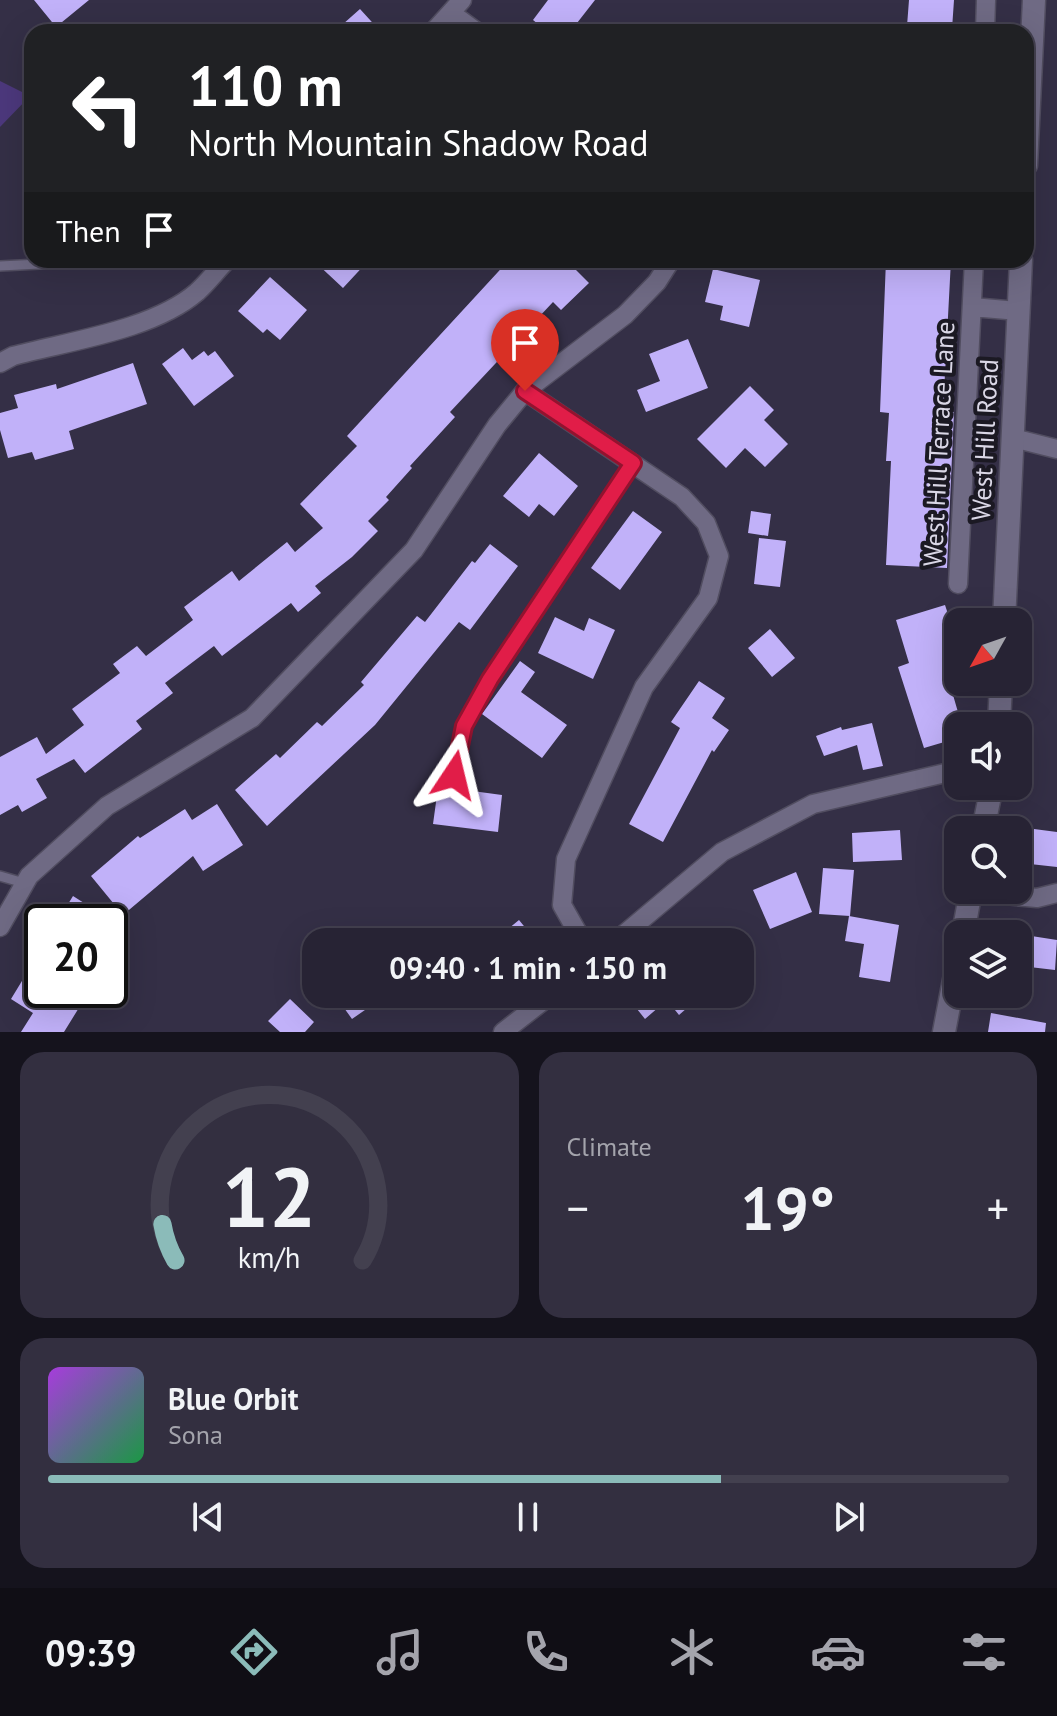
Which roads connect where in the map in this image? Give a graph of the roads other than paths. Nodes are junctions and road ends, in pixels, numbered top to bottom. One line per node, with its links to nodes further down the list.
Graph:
1 (986, 0): 6 (street)
2 (1034, 0): 7 (street)
3 (456, 6): 4 (street); 5 (street)
4 (440, 24)
5 (471, 24)
6 (985, 24)
7 (1033, 24)
8 (24, 265): 9 (lane)
9 (0, 266)
10 (220, 268): 16 (street)
11 (666, 268): 17 (street)
12 (974, 268): 14 (street, West Hill Terrace Lane)
13 (1021, 268): 15 (street, West Hill Road)
14 (972, 307): 15 (street, West Hill Terrace Lane); 21 (street, West Hill Terrace Lane)
15 (1019, 311): 18 (street, West Hill Road)
16 (0, 363)
17 (525, 391): 20 (street); 26 (street)
18 (1013, 438): 19 (street); 22 (street, West Hill Road)
19 (1057, 449)
20 (633, 463): 24 (lane); 30 (street)
21 (958, 584)
22 (1005, 608)
23 (944, 773): 31 (street)
24 (454, 775)
25 (0, 876): 26 (lane)
26 (24, 883): 29 (street)
27 (1057, 893): 28 (street)
28 (1032, 897)
29 (0, 927)
30 (575, 928)
31 (632, 928)
32 (534, 1008): 34 (street)
33 (949, 1008): 35 (street)
34 (503, 1032)
35 (944, 1032)

